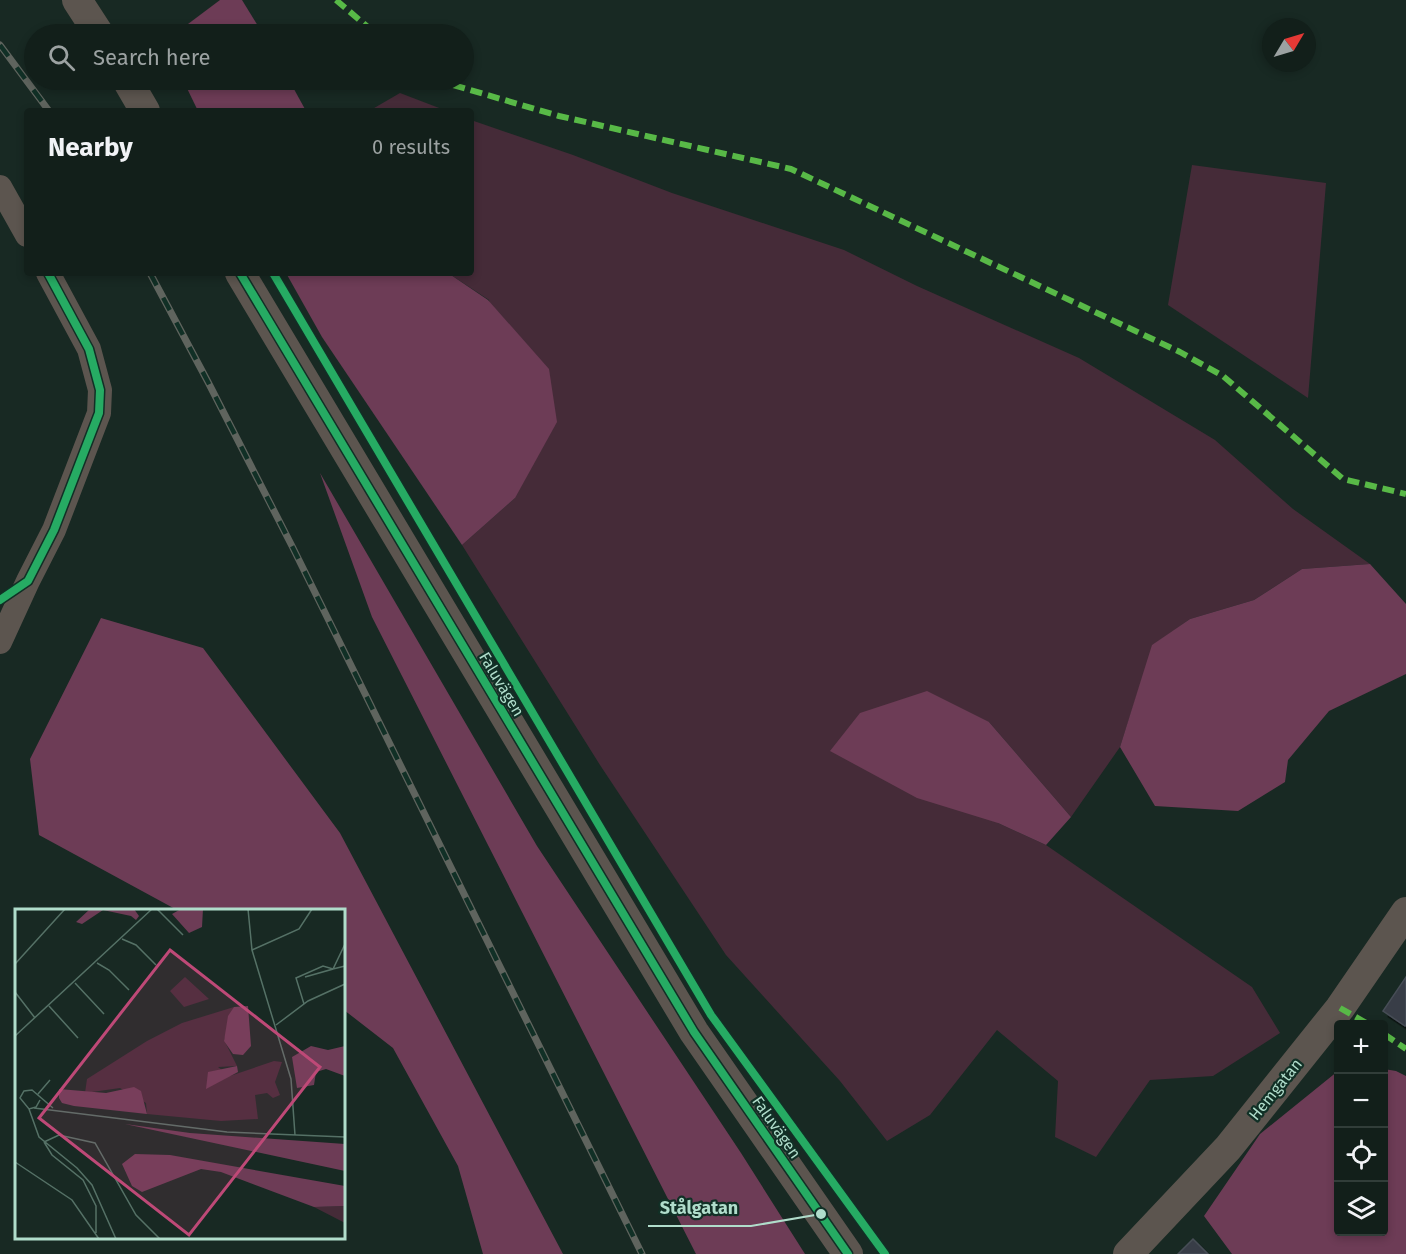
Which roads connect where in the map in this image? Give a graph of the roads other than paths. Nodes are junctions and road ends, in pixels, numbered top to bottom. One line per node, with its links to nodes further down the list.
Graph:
1 (77, 0): 3 (street)
2 (104, 0): 4 (street)
3 (93, 24)
4 (110, 24)
5 (133, 90): 6 (street)
6 (143, 108)
7 (0, 187): 8 (street)
8 (24, 230)
9 (50, 276): 11 (street)
10 (242, 276): 13 (street, Faluvägen)
11 (0, 642)
12 (1406, 912): 14 (street, Hemgatan)
13 (848, 1254)
14 (1128, 1254)

